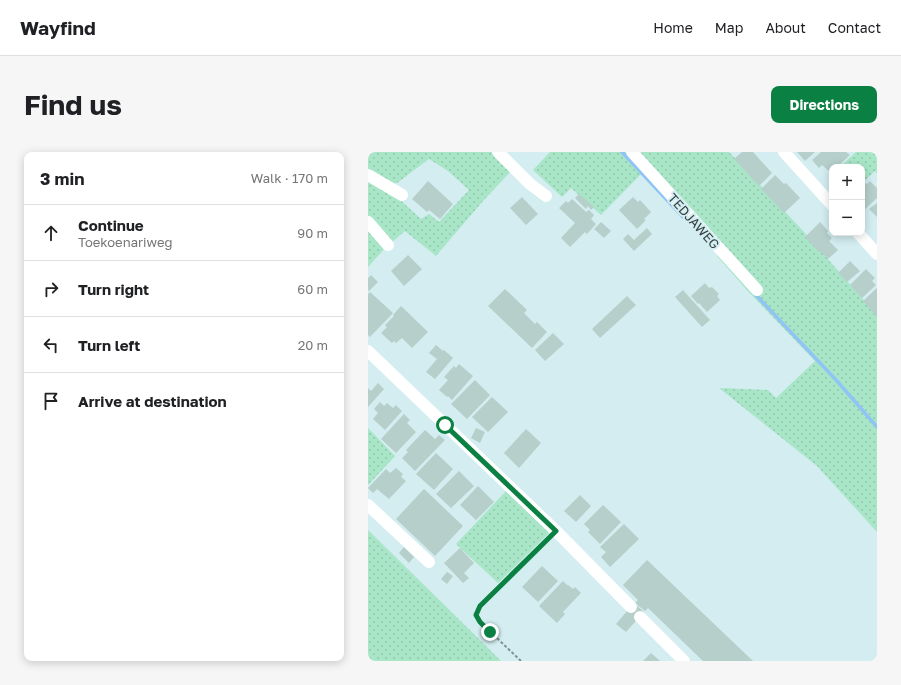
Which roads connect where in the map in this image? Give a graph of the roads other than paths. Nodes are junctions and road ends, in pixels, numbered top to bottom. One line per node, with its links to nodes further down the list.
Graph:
1 (498, 152): 6 (street)
2 (632, 152): 12 (street, TEDJAWEG)
3 (784, 152): 7 (street)
4 (368, 175): 5 (street)
5 (402, 195)
6 (546, 196)
7 (829, 201)
8 (368, 222): 10 (street)
9 (861, 236): 11 (street)
10 (388, 245)
11 (877, 254)
12 (756, 290)
13 (368, 351): 16 (street)
14 (368, 505): 15 (street)
15 (428, 562)
16 (630, 607)
17 (640, 617): 18 (street)
18 (684, 661)

